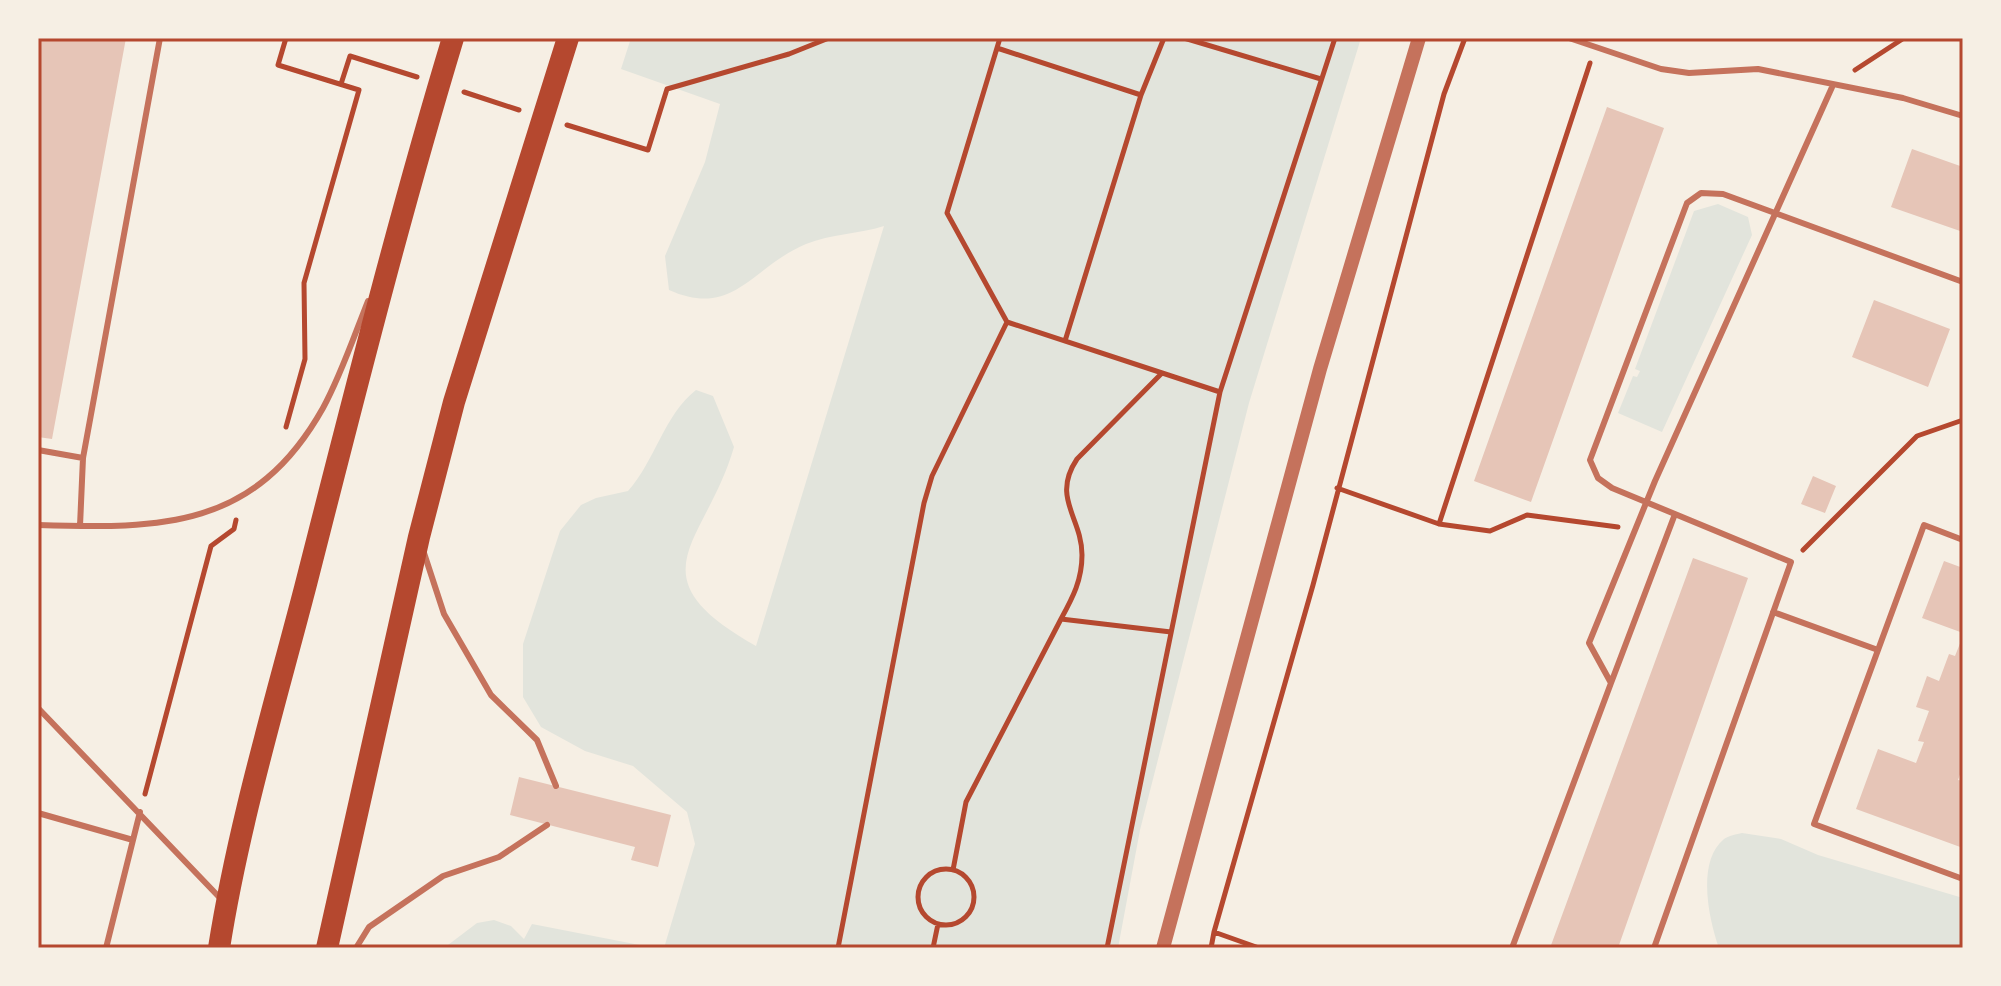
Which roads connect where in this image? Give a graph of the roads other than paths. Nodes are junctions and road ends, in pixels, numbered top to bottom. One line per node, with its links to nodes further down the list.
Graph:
1 (160, 38): 12 (lane)
2 (453, 38): 9 (highway)
3 (568, 38): 17 (highway)
4 (1419, 38): 34 (street)
5 (1569, 38): 6 (lane)
6 (1833, 85): 7 (lane); 8 (lane)
7 (1963, 116)
8 (1776, 213): 10 (lane); 13 (lane); 13 (lane)
9 (393, 242): 16 (lane); 29 (highway)
10 (1963, 282)
11 (38, 450): 12 (lane)
12 (83, 458): 16 (lane)
13 (1647, 502): 14 (lane); 21 (lane)
14 (1675, 514): 19 (lane); 21 (lane)
15 (38, 525): 16 (lane)
16 (80, 526)
17 (419, 537): 23 (lane); 32 (highway)
18 (1963, 540): 20 (lane)
19 (1773, 612): 20 (lane); 36 (lane)
20 (1878, 650): 28 (lane)
21 (1611, 683): 35 (lane)
22 (38, 708): 24 (lane)
23 (556, 786)
24 (140, 812): 27 (lane); 29 (lane)
25 (38, 813): 27 (lane)
26 (547, 825): 33 (lane)
27 (133, 840): 30 (lane)
28 (1963, 879)
29 (226, 904): 31 (highway)
30 (106, 948)
31 (219, 948)
32 (327, 948)
33 (356, 948)
34 (1163, 948)
35 (1512, 948)
36 (1654, 948)

